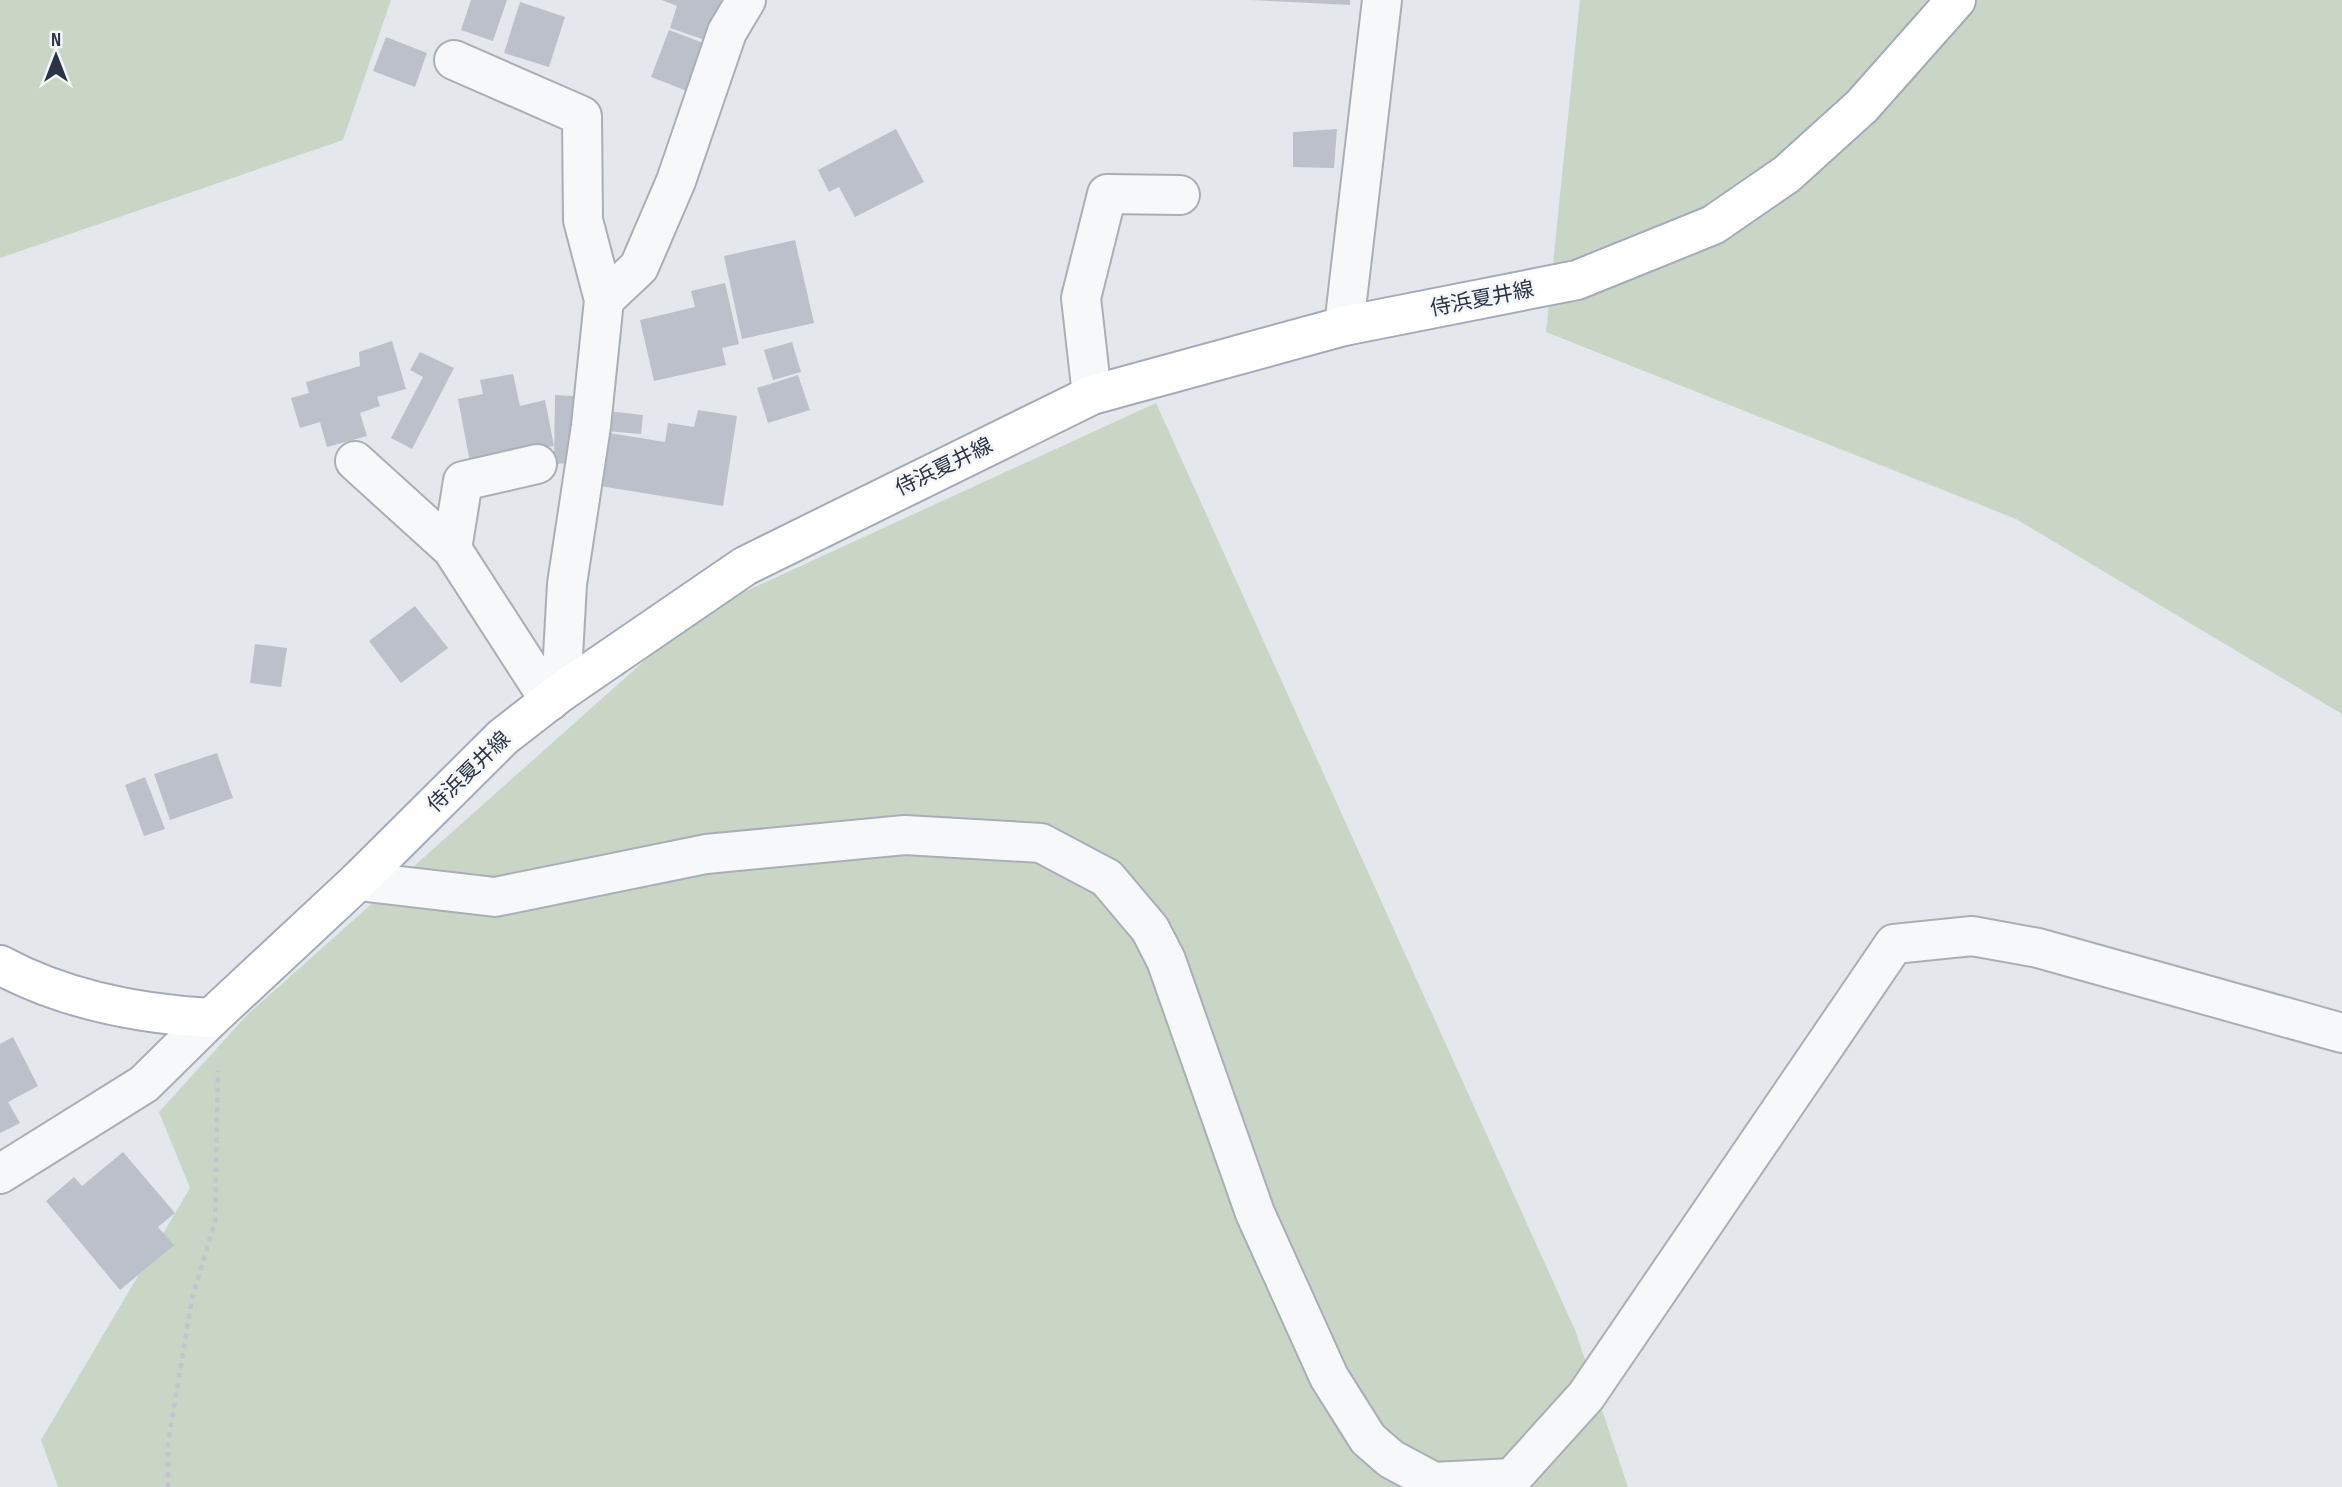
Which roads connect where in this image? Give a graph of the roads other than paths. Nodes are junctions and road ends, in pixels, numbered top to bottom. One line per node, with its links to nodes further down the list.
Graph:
1 (746, 0): 6 (street)
2 (1382, 0): 7 (street)
3 (1956, 0): 7 (main road, 侍浜夏井線)
4 (454, 60): 6 (street)
5 (1180, 195): 8 (street)
6 (604, 300): 12 (street)
7 (1344, 326): 8 (main road, 侍浜夏井線)
8 (1092, 395): 12 (main road, 侍浜夏井線)
9 (355, 461): 11 (street)
10 (537, 464): 11 (street)
11 (452, 549): 12 (street)
12 (556, 697): 13 (main road, 侍浜夏井線)
13 (358, 881): 15 (main road, 侍浜夏井線); 16 (street)
14 (0, 965): 15 (main road)
15 (211, 1018): 17 (street)
16 (2342, 1033)
17 (0, 1174)

